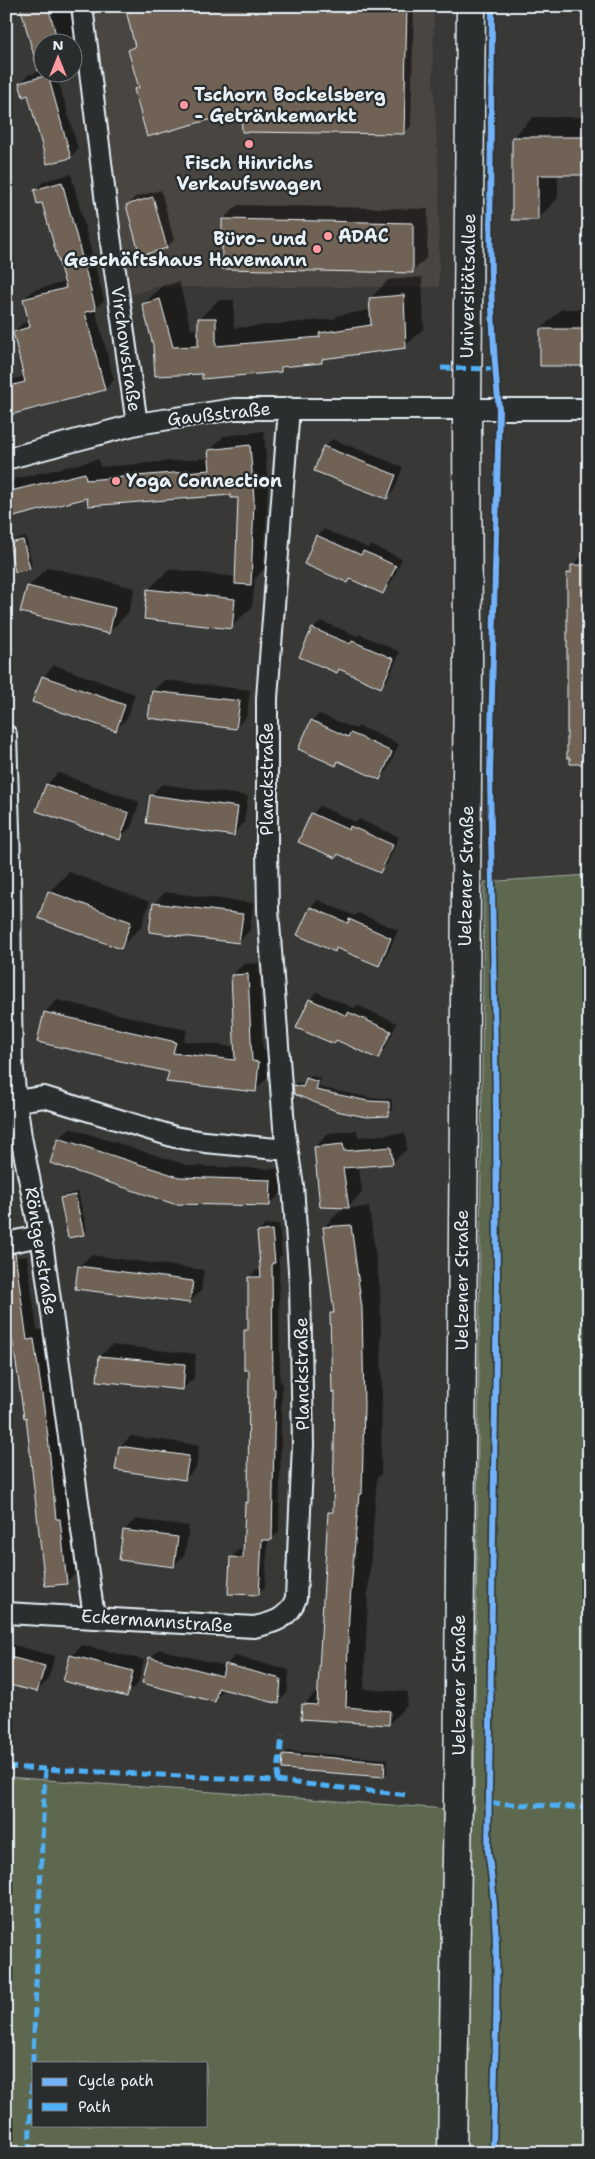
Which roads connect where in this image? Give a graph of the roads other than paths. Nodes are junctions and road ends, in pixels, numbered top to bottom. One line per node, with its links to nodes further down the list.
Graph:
1 (82, 6): 6 (street, Virchowstraße)
2 (471, 6): 4 (main road, Universitätsallee)
3 (289, 408): 4 (street, Gaußstraße); 6 (street, Gaußstraße); 10 (street, Planckstraße)
4 (467, 408): 5 (street, Gaußstraße); 16 (main road, Uelzener Straße)
5 (589, 409)
6 (137, 424): 7 (street, Gaußstraße)
7 (6, 459)
8 (6, 735): 9 (street, Röntgenstraße)
9 (16, 1101): 10 (street); 11 (street, Röntgenstraße)
10 (287, 1150): 13 (street, Planckstraße)
11 (40, 1236): 12 (street); 15 (street, Röntgenstraße)
12 (6, 1243)
13 (296, 1598): 15 (street, Eckermannstraße)
14 (6, 1612): 15 (street, Eckermannstraße)
15 (94, 1617)
16 (452, 2153)

